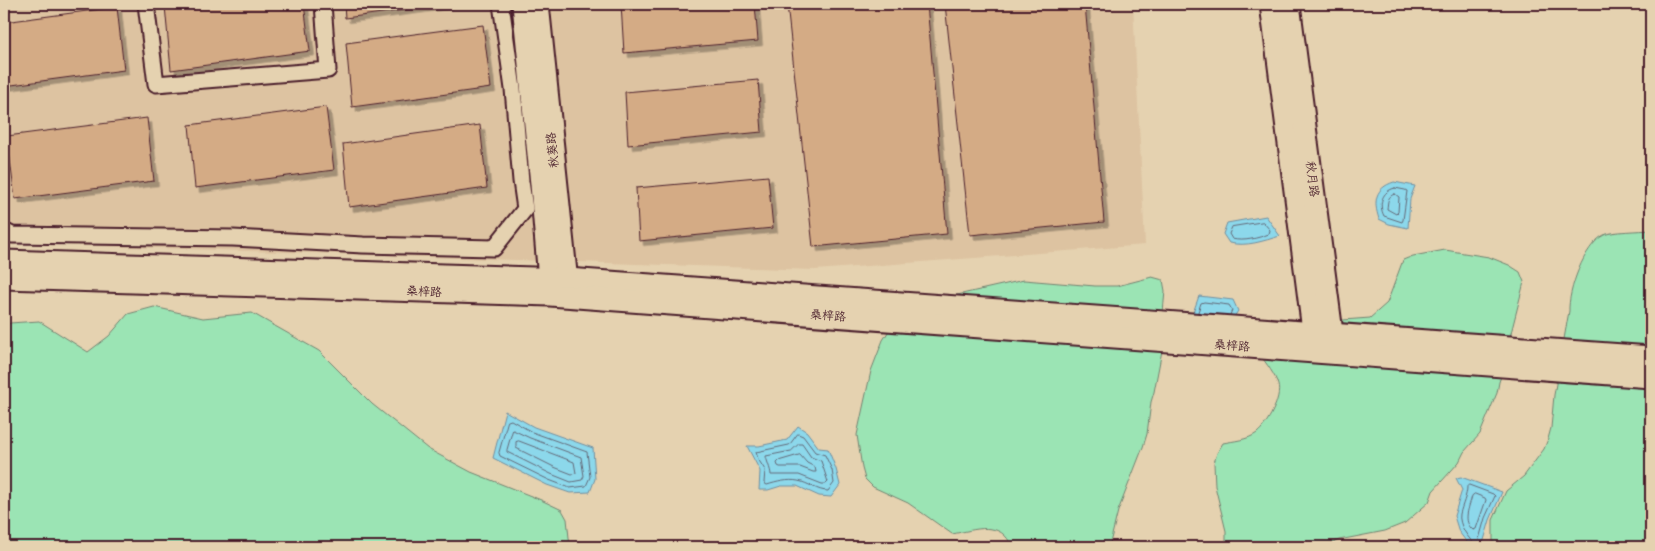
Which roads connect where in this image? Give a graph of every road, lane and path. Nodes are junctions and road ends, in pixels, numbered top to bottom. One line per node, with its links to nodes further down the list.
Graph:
1 (146, 4): 2 (street)
2 (323, 4)
3 (501, 4): 8 (street)
4 (523, 4): 11 (street, 秋葵路)
5 (538, 4): 11 (street, 秋葵路)
6 (1271, 4): 12 (street, 秋月路)
7 (1289, 4): 12 (street, 秋月路)
8 (4, 231)
9 (4, 261): 11 (street, 桑梓路)
10 (4, 278): 11 (street, 桑梓路)
11 (559, 288): 12 (street, 桑梓路)
12 (1324, 343): 13 (street, 桑梓路); 14 (street, 桑梓路)
13 (1651, 357)
14 (1651, 377)

